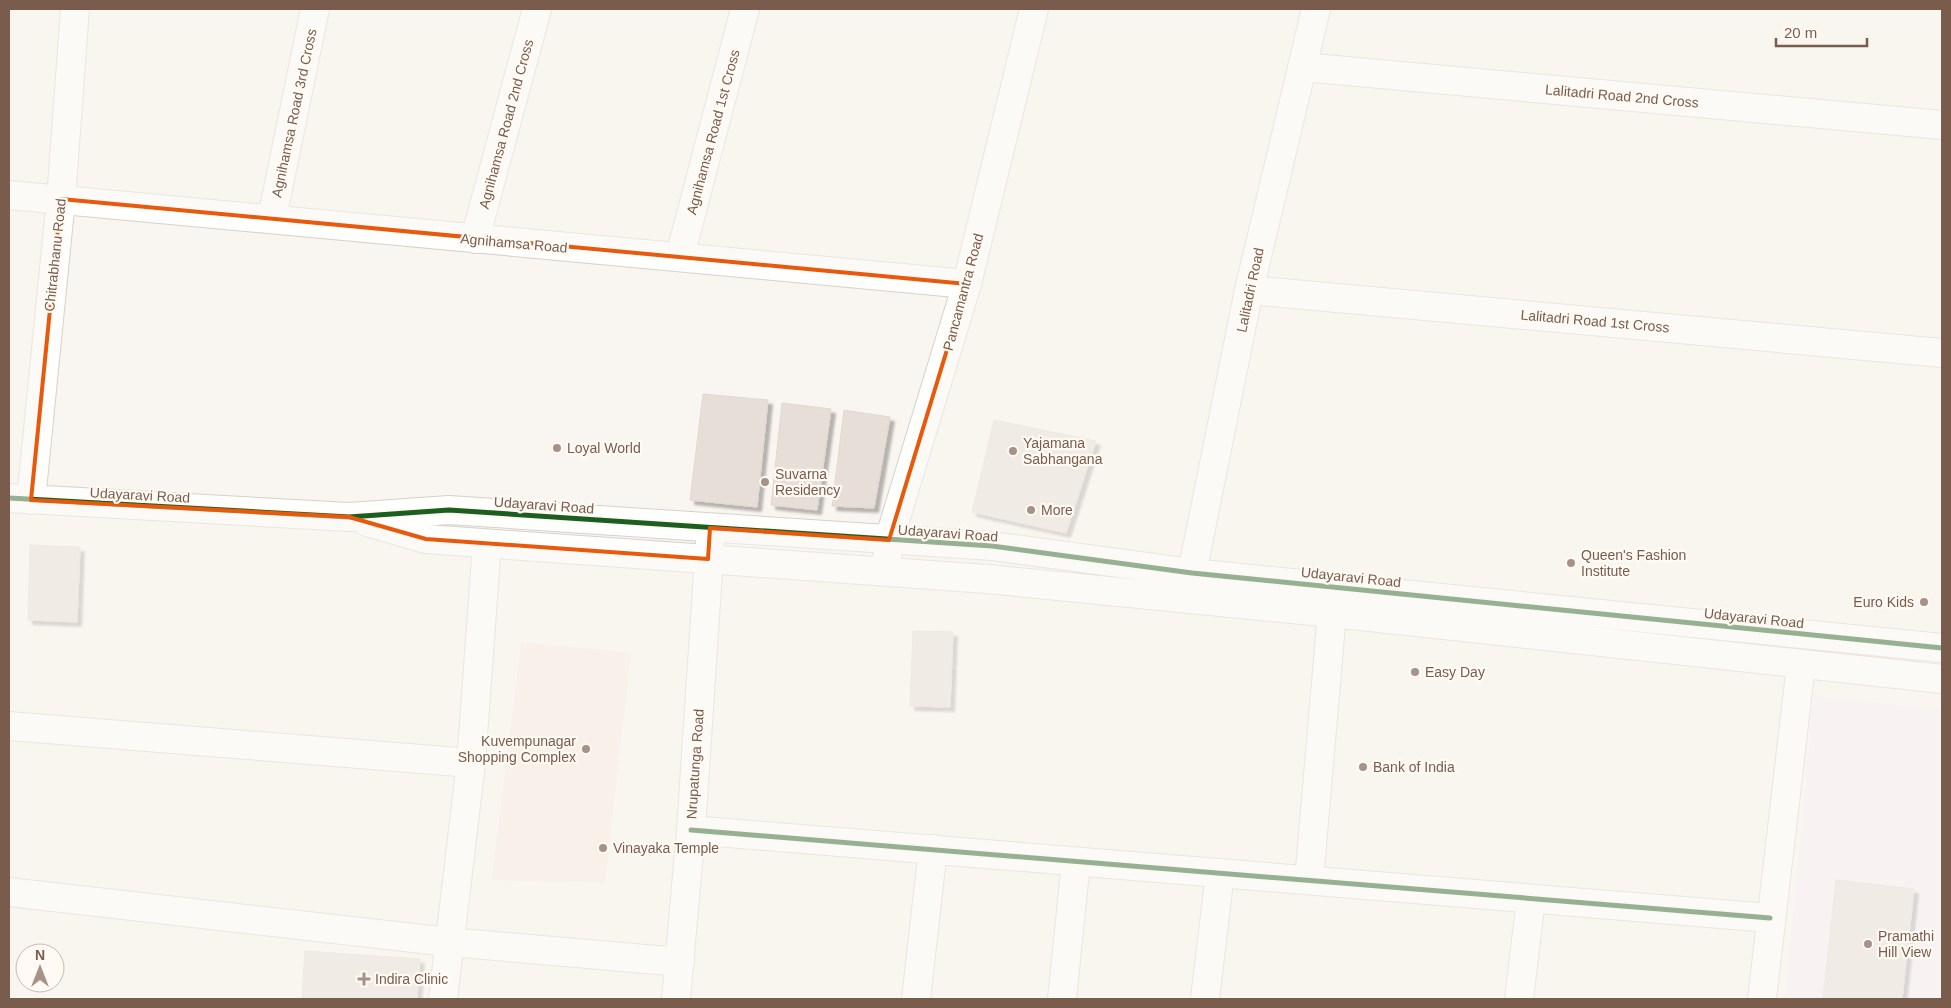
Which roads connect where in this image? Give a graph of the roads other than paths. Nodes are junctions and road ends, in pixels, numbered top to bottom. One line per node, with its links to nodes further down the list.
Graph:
1 (75, 9): 10 (street, Chitrabhanu Road)
2 (316, 9): 11 (street, Agnihamsa Road 3rd Cross)
3 (537, 9): 12 (street, Agnihamsa Road 2nd Cross)
4 (745, 9): 13 (street, Agnihamsa Road 1st Cross)
5 (1034, 9): 14 (street, Pancamantra Road)
6 (1316, 9): 7 (street, Lalitadri Road)
7 (1302, 67): 8 (street, Lalitadri Road 2nd Cross); 15 (street, Lalitadri Road)
8 (1942, 125)
9 (9, 195): 10 (street, Agnihamsa Road)
10 (61, 199): 11 (street, Agnihamsa Road); 17 (street, Chitrabhanu Road)
11 (272, 218): 12 (street, Agnihamsa Road)
12 (476, 239): 13 (street, Agnihamsa Road)
13 (680, 256): 14 (street, Agnihamsa Road)
14 (967, 284): 20 (street, Pancamantra Road)
15 (1249, 290): 16 (street, Lalitadri Road 1st Cross); 24 (street, Lalitadri Road)
16 (1942, 353)
17 (20, 499): 18 (street, Udayaravi Road)
18 (348, 517): 19 (street, Udayaravi Road); 21 (street, Udayaravi Road)
19 (710, 528): 20 (street, Udayaravi Road); 22 (street, Nrupatunga Road)
20 (889, 540): 23 (street, Pancamantra Road); 24 (street, Udayaravi Road)
21 (487, 544): 22 (street, Udayaravi Road); 30 (street)
22 (708, 559): 23 (street, Udayaravi Road); 31 (street, Nrupatunga Road)
23 (886, 572): 25 (street, Udayaravi Road)
24 (1192, 572): 26 (street, Udayaravi Road)
25 (1332, 612): 27 (street, Udayaravi Road); 35 (street)
26 (1942, 648)
27 (1801, 665): 28 (street, Udayaravi Road); 38 (street)
28 (1942, 679)
29 (9, 726): 30 (street)
30 (470, 763): 39 (street)
31 (690, 830): 32 (street); 40 (street, Nrupatunga Road)
32 (932, 850): 33 (street); 43 (street)
33 (1076, 862): 34 (street); 44 (street)
34 (1220, 873): 35 (street); 45 (street)
35 (1309, 880): 37 (street)
36 (9, 892): 39 (street)
37 (1531, 899): 38 (street); 46 (street)
38 (1770, 918): 47 (street)
39 (449, 942): 40 (street); 41 (street)
40 (680, 962): 42 (street, Nrupatunga Road)
41 (443, 999)
42 (676, 999)
43 (916, 999)
44 (1062, 999)
45 (1205, 999)
46 (1519, 999)
47 (1762, 999)

